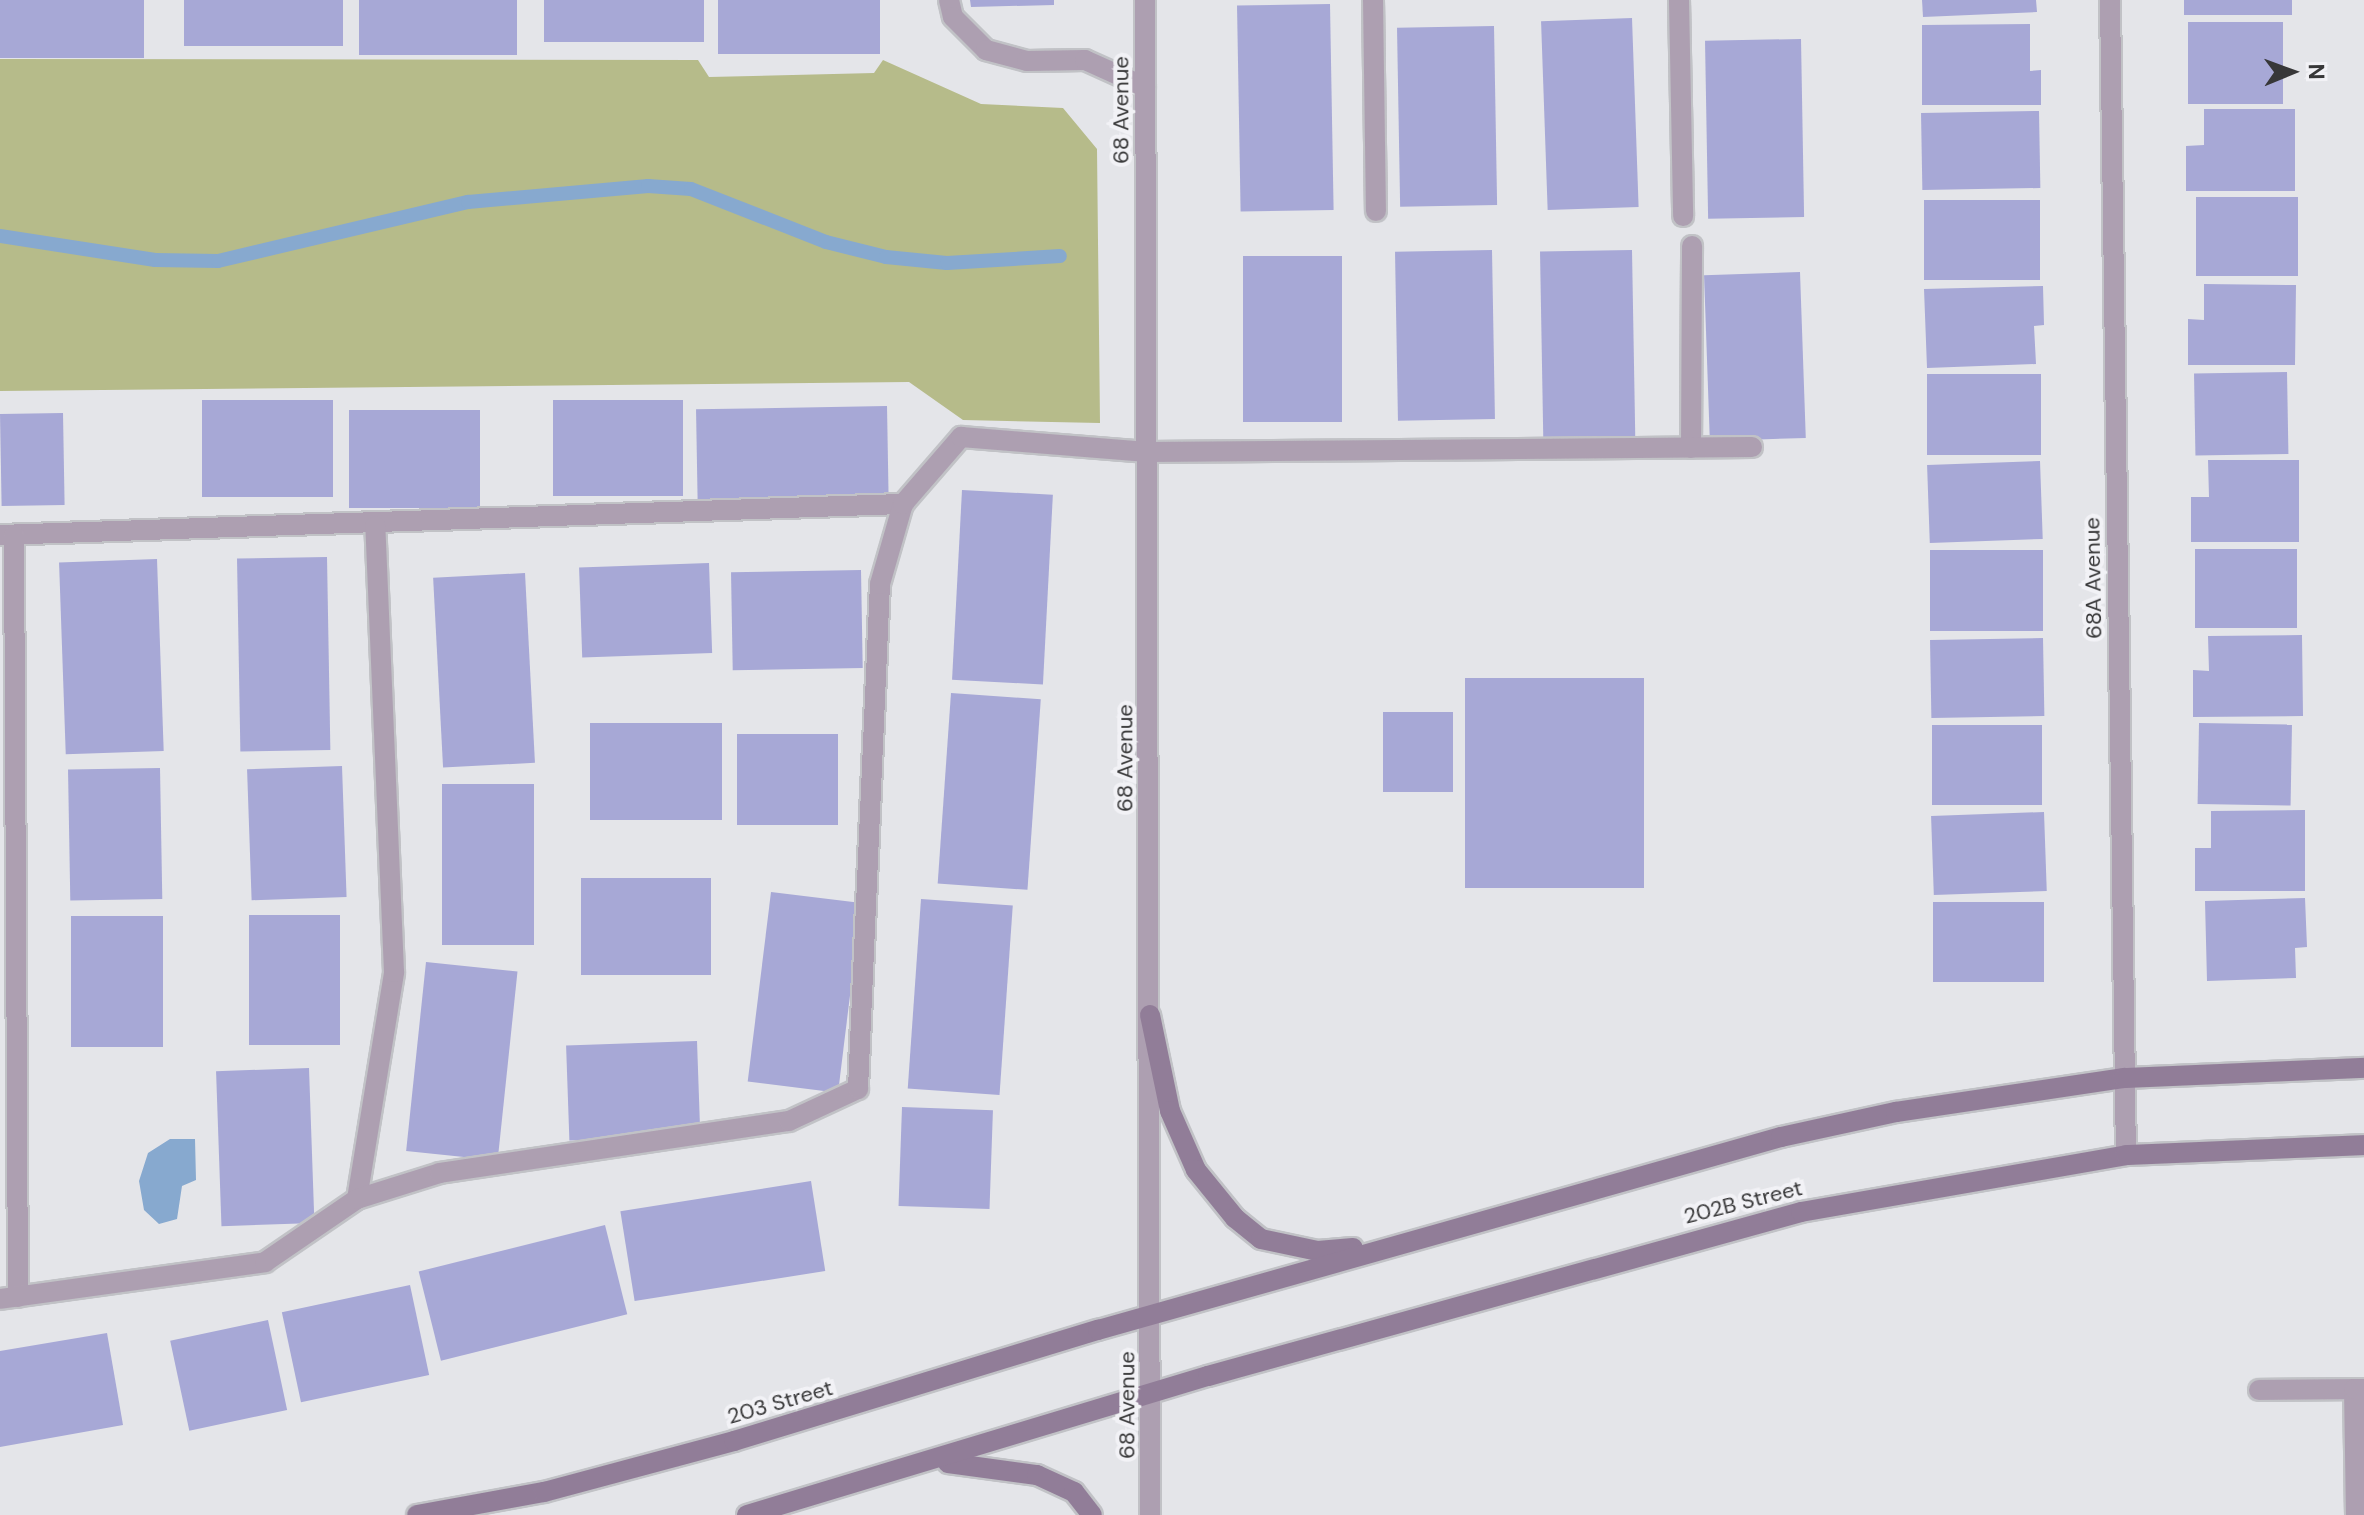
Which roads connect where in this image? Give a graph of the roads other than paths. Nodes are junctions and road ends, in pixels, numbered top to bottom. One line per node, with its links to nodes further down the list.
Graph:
1 (949, 0): 6 (street)
2 (1145, 0): 6 (street, 68 Avenue)
3 (1373, 0): 7 (street)
4 (1679, 0): 8 (street)
5 (2110, 0): 18 (street, 68A Avenue)
6 (1145, 87): 12 (street, 68 Avenue)
7 (1376, 211)
8 (1683, 216)
9 (1692, 246): 11 (street)
10 (1752, 447): 11 (street)
11 (1691, 448): 12 (street)
12 (1147, 452): 13 (street); 16 (street, 68 Avenue)
13 (903, 504): 14 (street); 21 (street)
14 (375, 526): 15 (street); 21 (street)
15 (7, 535): 23 (street)
16 (1150, 1015): 22 (main road); 24 (street, 68 Avenue)
17 (2364, 1068): 18 (main road)
18 (2124, 1078): 20 (street, 68A Avenue); 22 (main road)
19 (2364, 1145): 20 (main road, 202B Street)
20 (2126, 1155): 27 (main road, 202B Street)
21 (357, 1199): 23 (street)
22 (1408, 1242): 24 (main road)
23 (9, 1298)
24 (1151, 1316): 27 (street, 68 Avenue); 29 (main road, 203 Street)
25 (2359, 1389): 26 (street); 33 (street)
26 (2259, 1390)
27 (1150, 1393): 28 (main road); 32 (street, 68 Avenue)
28 (936, 1462): 30 (main road); 31 (main road)
29 (417, 1515)
30 (747, 1515)
31 (1092, 1515)
32 (1150, 1515)
33 (2356, 1515)

